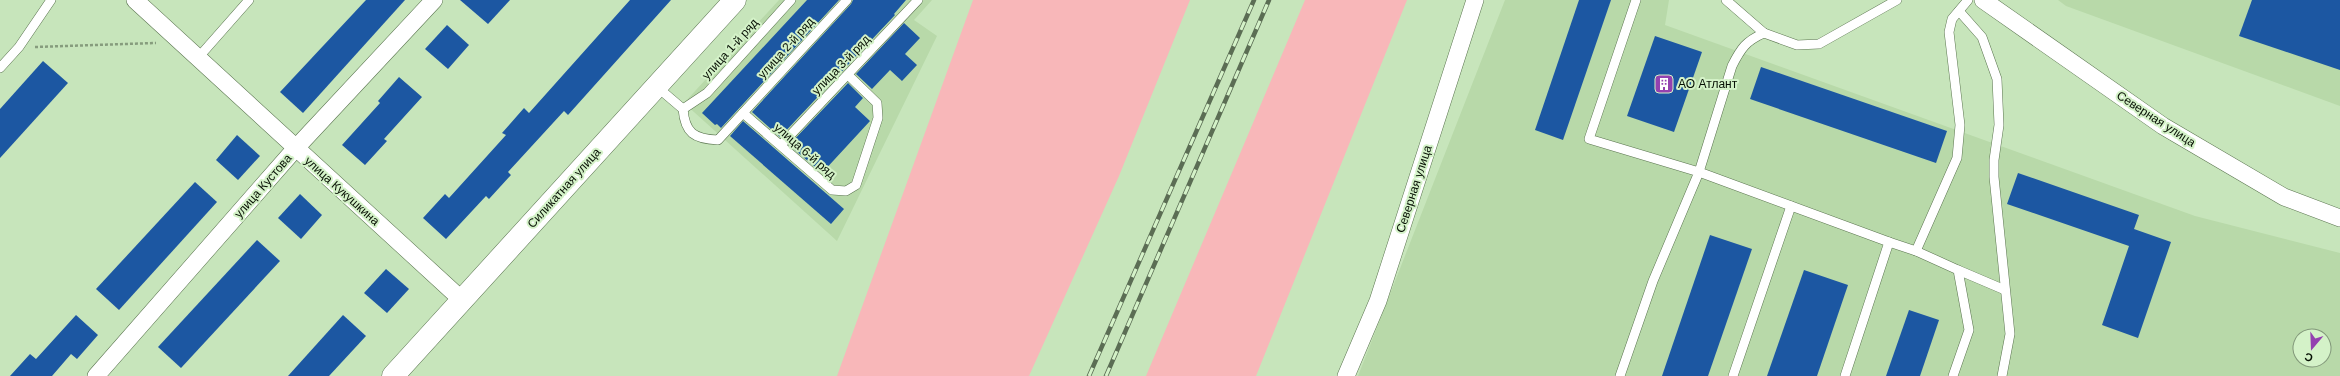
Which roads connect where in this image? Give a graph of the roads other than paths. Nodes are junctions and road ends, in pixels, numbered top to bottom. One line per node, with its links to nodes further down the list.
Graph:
1 (51, 0): 18 (lane)
2 (135, 0): 17 (street, улица Кукушкина)
3 (249, 0): 17 (lane)
4 (434, 0): 24 (street, улица Кустова)
5 (735, 0): 20 (street, Силикатная улица)
6 (791, 0): 21 (lane, улица 1-й ряд)
7 (846, 0): 22 (lane, улица 2-й ряд)
8 (918, 0): 19 (lane, улица 3-й ряд)
9 (1476, 0): 35 (street, Северная улица)
10 (1636, 0): 25 (lane)
11 (1726, 0): 16 (lane)
12 (1897, 0): 16 (lane)
13 (1968, 0): 15 (lane)
14 (1983, 0): 27 (street, Северная улица)
15 (1959, 11): 29 (lane); 31 (lane)
16 (1764, 33): 25 (lane)
17 (197, 59): 24 (street, улица Кукушкина)
18 (0, 68)
19 (848, 75): 23 (lane, улица 3-й ряд); 23 (lane, улица 6-й ряд)
20 (656, 86): 21 (lane); 32 (street, Силикатная улица)
21 (682, 109): 22 (lane, улица 2-й ряд)
22 (744, 113): 23 (lane, улица 6-й ряд)
23 (780, 145)
24 (295, 148): 32 (street, улица Кукушкина); 33 (street, улица Кустова)
25 (1699, 172): 26 (lane); 36 (lane)
26 (1791, 206): 28 (lane); 37 (lane)
27 (2340, 218)
28 (1889, 242): 29 (lane); 38 (lane)
29 (1916, 251): 30 (lane)
30 (1958, 270): 31 (lane); 39 (lane)
31 (2005, 290): 40 (lane)
32 (462, 300): 34 (street, Силикатная улица)
33 (96, 376)
34 (393, 376)
35 (1346, 376)
36 (1620, 376)
37 (1733, 376)
38 (1846, 376)
39 (1953, 376)
40 (2002, 376)

